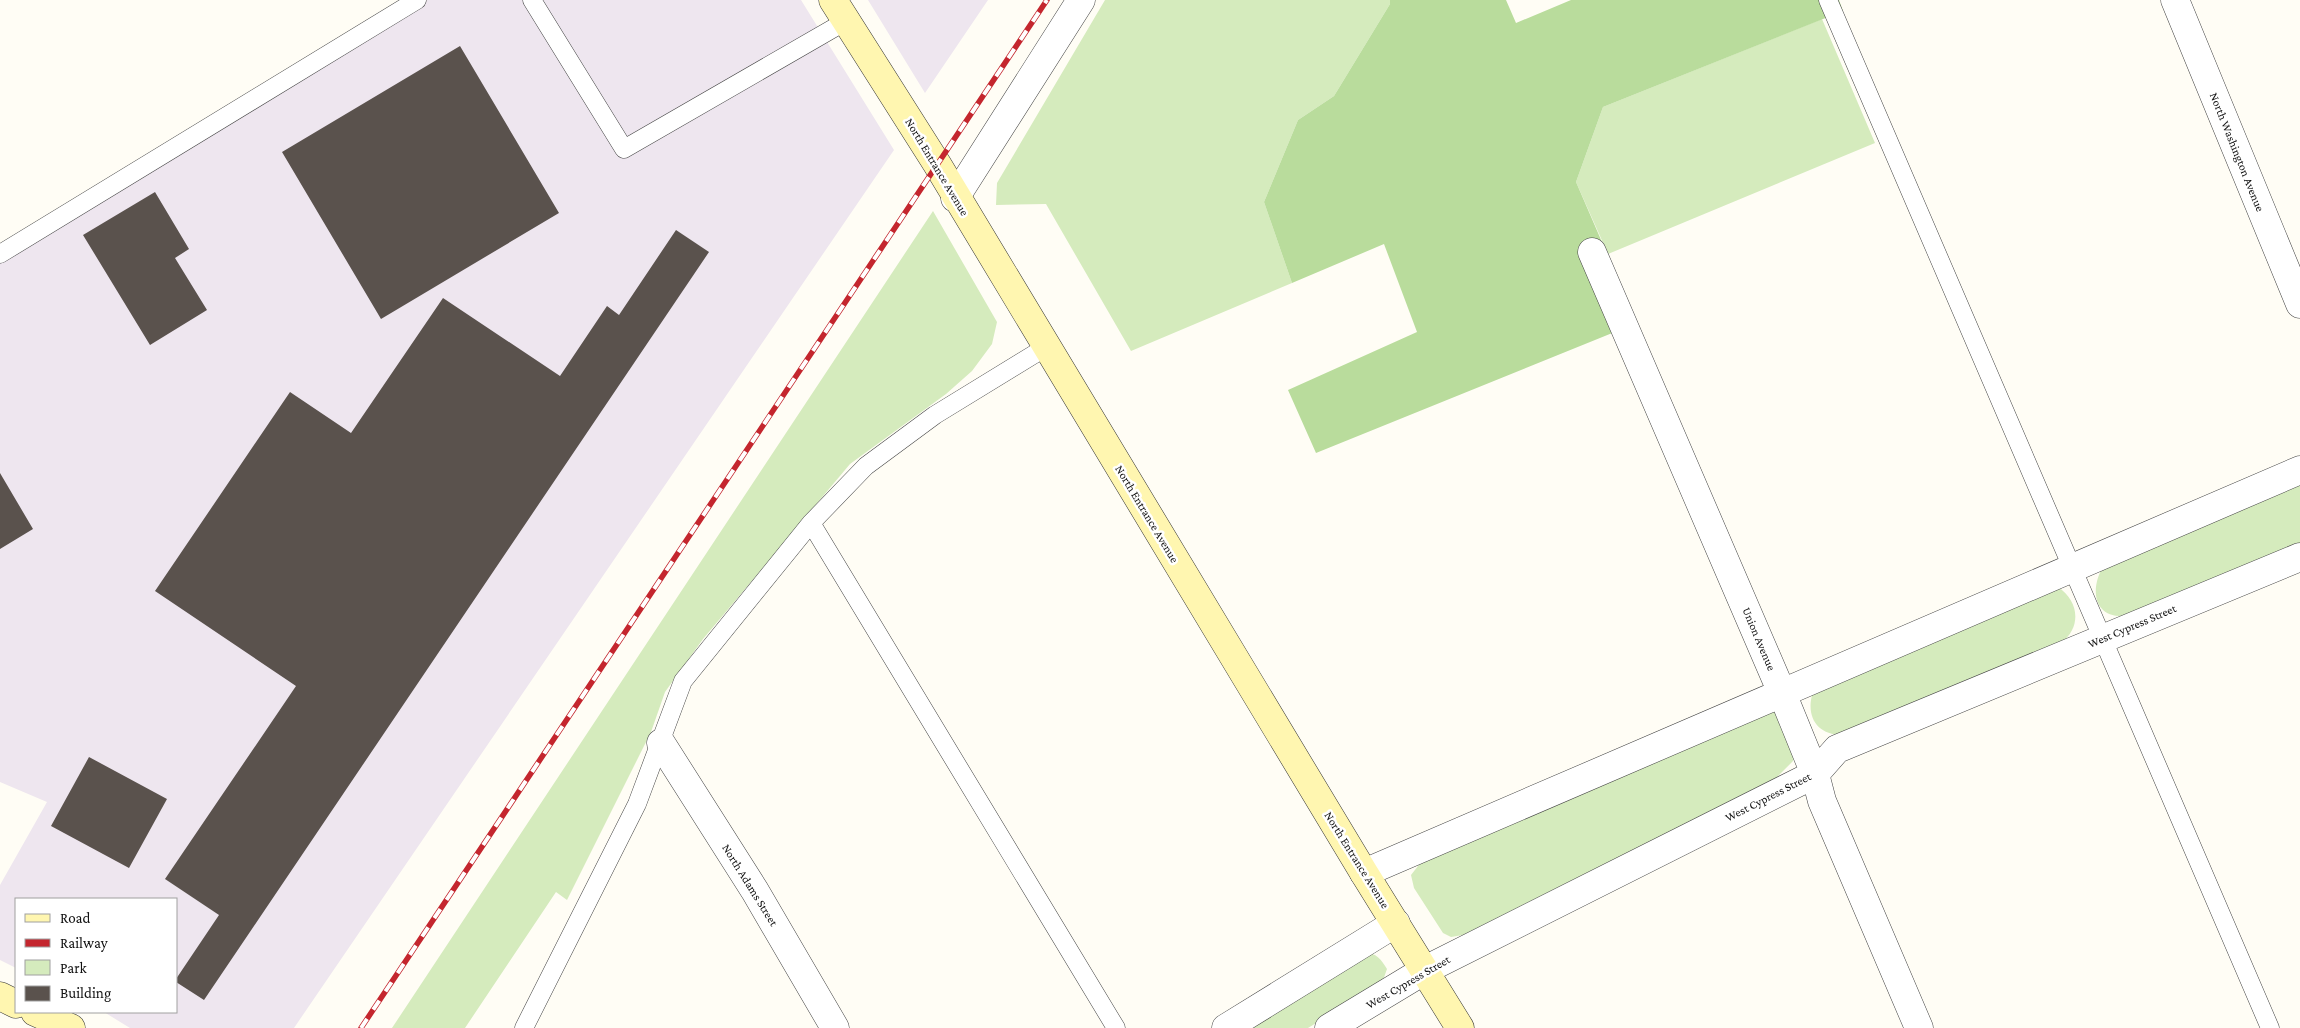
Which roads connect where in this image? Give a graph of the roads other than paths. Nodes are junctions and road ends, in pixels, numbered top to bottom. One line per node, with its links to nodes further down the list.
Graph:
1 (417, 0): 9 (lane)
2 (532, 0): 6 (lane)
3 (1082, 0): 7 (street)
4 (1828, 0): 15 (lane)
5 (2174, 0): 10 (street, North Washington Avenue)
6 (839, 10): 7 (main road, North Entrance Avenue)
7 (956, 198): 11 (main road, North Entrance Avenue)
8 (1592, 252): 17 (street, Union Avenue)
9 (0, 254)
10 (2300, 304)
11 (1046, 347): 13 (lane); 20 (main road, North Entrance Avenue)
12 (2300, 470): 15 (street)
13 (811, 523): 18 (lane); 29 (lane)
14 (2300, 557): 16 (street, West Cypress Street)
15 (2073, 568): 16 (lane); 17 (street)
16 (2103, 639): 19 (street, West Cypress Street); 34 (lane)
17 (1782, 693): 19 (street, Union Avenue); 20 (street)
18 (661, 743): 27 (lane); 28 (street, North Adams Street)
19 (1815, 774): 22 (street, West Cypress Street); 33 (street, Union Avenue)
20 (1364, 873): 21 (main road, North Entrance Avenue)
21 (1396, 923): 22 (main road, North Entrance Avenue); 30 (street)
22 (1425, 970): 31 (street, West Cypress Street); 32 (main road, North Entrance Avenue)
23 (0, 996): 24 (main road)
24 (15, 1004)
25 (37, 1013): 26 (main road)
26 (72, 1028)
27 (524, 1028)
28 (835, 1028)
29 (1116, 1028)
30 (1226, 1028)
31 (1329, 1028)
32 (1460, 1028)
33 (1918, 1028)
34 (2270, 1028)

